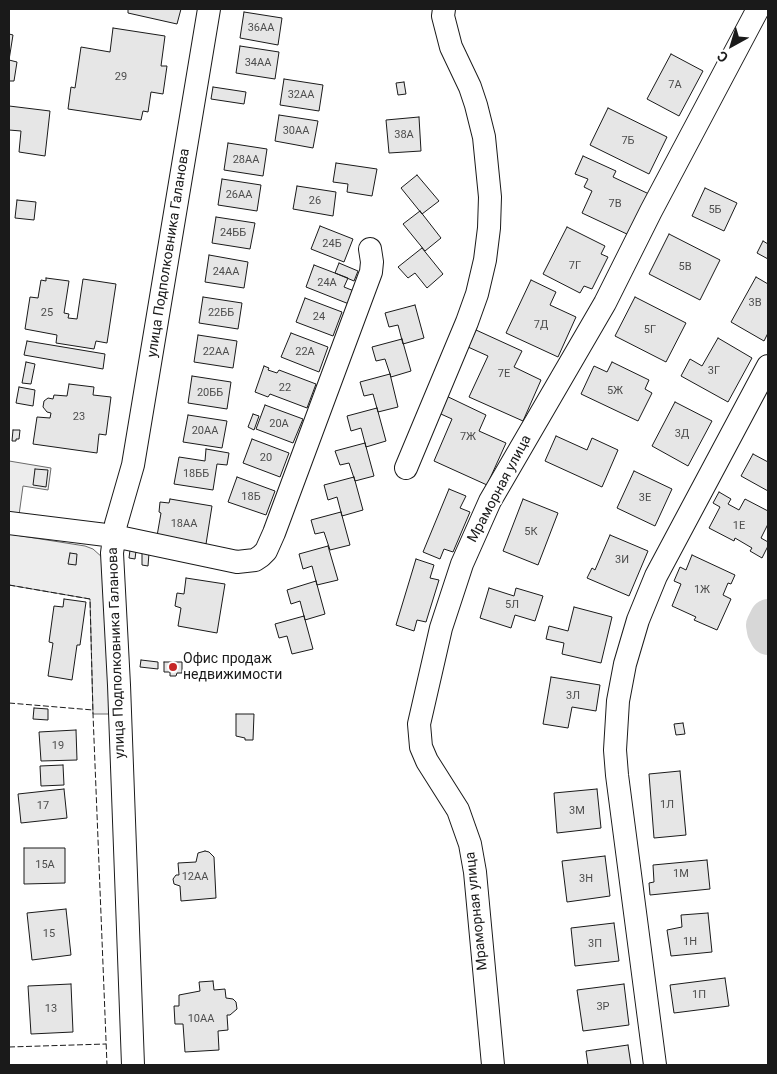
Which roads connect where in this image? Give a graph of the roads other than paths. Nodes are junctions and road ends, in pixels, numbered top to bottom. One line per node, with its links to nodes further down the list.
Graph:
1 (209, 9): 8 (street, улица Подполковника Галанова)
2 (444, 9): 6 (street)
3 (758, 9): 10 (street, Мраморная улица)
4 (370, 249): 8 (street)
5 (768, 366): 11 (street)
6 (406, 468)
7 (9, 523): 8 (street)
8 (114, 536): 9 (street, улица Подполковника Галанова)
9 (133, 1065)
10 (493, 1065)
11 (655, 1065)

